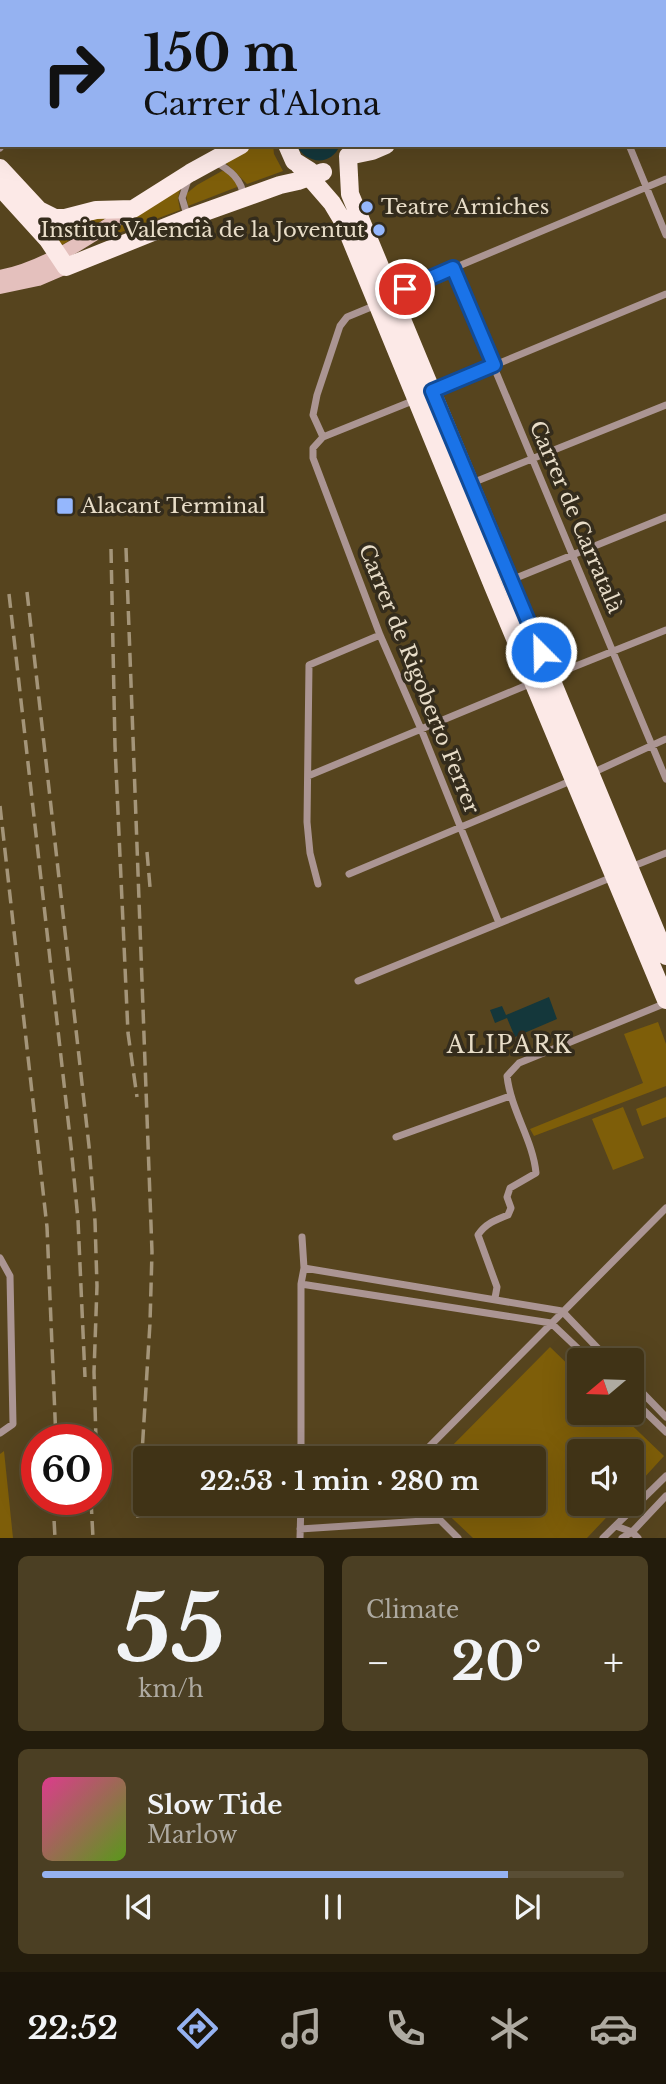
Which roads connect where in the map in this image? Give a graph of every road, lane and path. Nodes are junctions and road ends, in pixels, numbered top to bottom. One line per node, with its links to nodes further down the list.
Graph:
1 (237, 147): 6 (main road)
2 (287, 147): 8 (main road)
3 (381, 147): 5 (main road)
4 (630, 147): 12 (street)
5 (350, 151): 8 (main road); 22 (main road)
6 (214, 160): 9 (main road); 13 (street)
7 (0, 169): 14 (main road)
8 (310, 172): 13 (main road); 22 (main road)
9 (190, 173): 14 (main road); 15 (street)
10 (666, 179): 12 (street)
11 (0, 187): 17 (main road)
12 (646, 187): 16 (street); 18 (street)
13 (244, 199): 15 (main road)
14 (133, 209): 17 (main road)
15 (188, 218): 17 (main road)
16 (666, 235)
17 (61, 261): 19 (main road); 20 (main road)
18 (453, 268): 22 (street); 23 (street, Carrer de Carratalà)
19 (0, 276)
20 (0, 287)
21 (666, 294): 23 (street)
22 (384, 300): 24 (main road); 26 (street)
23 (494, 365): 24 (street); 27 (street, Carrer de Carratalà)
24 (424, 396): 26 (street); 28 (main road); 29 (main road)
25 (666, 405): 27 (street)
26 (323, 437): 34 (street, Carrer de Rigoberto Ferrer)
27 (532, 458): 28 (street); 31 (street, Carrer de Carratalà)
28 (470, 484): 29 (street); 32 (main road)
29 (459, 505): 37 (main road)
30 (666, 517): 31 (street)
31 (572, 555): 32 (street); 35 (street, Carrer de Carratalà)
32 (511, 580): 36 (main road)
33 (666, 630): 35 (street)
34 (380, 635): 38 (street, Carrer de Rigoberto Ferrer); 42 (street)
35 (613, 651): 36 (street); 40 (street, Carrer de Carratalà)
36 (551, 676): 41 (main road)
37 (533, 683): 38 (street); 44 (main road)
38 (421, 729): 42 (street); 45 (street, Carrer de Rigoberto Ferrer)
39 (666, 739): 40 (street)
40 (652, 745): 41 (street); 43 (street, Carrer de Carratalà)
41 (591, 773): 47 (main road)
42 (308, 776): 49 (street)
43 (666, 779)
44 (573, 780): 45 (street); 47 (main road)
45 (461, 827): 48 (street); 50 (street, Carrer de Rigoberto Ferrer)
46 (666, 853): 47 (street)
47 (622, 872): 50 (street); 51 (main road); 52 (street); 54 (main road)
48 (349, 874)
49 (318, 884)
50 (499, 923): 53 (street)
51 (666, 956)
52 (666, 963)
53 (358, 981)
54 (666, 1001): 55 (street)
55 (510, 1096): 56 (street); 63 (street)
56 (396, 1138)
57 (666, 1208): 64 (street)
58 (302, 1237): 60 (street)
59 (0, 1258): 61 (street)
60 (304, 1268): 62 (street); 63 (street)
61 (3, 1269): 72 (street)
62 (302, 1284): 65 (street); 73 (street)
63 (495, 1298): 64 (street)
64 (562, 1311): 65 (street); 67 (street)
65 (551, 1323): 66 (street); 74 (street)
66 (577, 1348)
67 (598, 1348)
68 (644, 1394): 70 (street)
69 (644, 1411): 71 (street)
70 (666, 1417)
71 (666, 1432)
72 (0, 1433)
73 (301, 1446)
74 (430, 1446)
75 (666, 1476): 81 (street)
76 (666, 1496): 82 (street)
77 (300, 1516): 80 (street)
78 (435, 1516): 79 (street)
79 (439, 1520): 80 (street); 84 (street)
80 (300, 1529): 83 (street)
81 (614, 1531): 82 (street); 85 (street)
82 (635, 1535): 86 (street)
83 (300, 1538)
84 (458, 1538)
85 (603, 1538)
86 (622, 1538)

